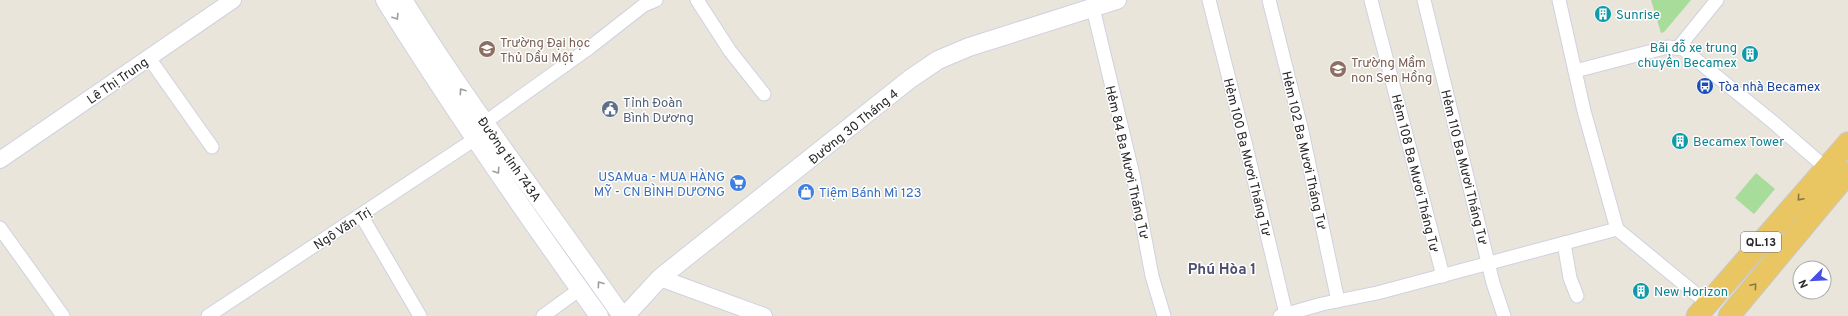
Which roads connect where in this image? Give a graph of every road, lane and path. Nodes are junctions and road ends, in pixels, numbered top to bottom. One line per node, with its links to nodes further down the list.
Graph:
1 (233, 0): 15 (street, Lê Thị Trung)
2 (385, 0): 19 (main road, Đường tỉnh 743A, one-way to 19)
3 (403, 0): 18 (main road, Đường tỉnh 743A, one-way to 3)
4 (656, 0): 18 (street)
5 (697, 0): 17 (street)
6 (1117, 0): 13 (main road, Đường 30 Tháng 4)
7 (1209, 0): 36 (street, Hẻm 100 Ba Mươi Tháng Tư)
8 (1269, 0): 33 (street, Hẻm 102 Ba Mươi Tháng Tư)
9 (1371, 0): 29 (street, Hẻm 108 Ba Mươi Tháng Tư)
10 (1424, 0): 28 (street, Hẻm 110 Ba Mươi Tháng Tư)
11 (1559, 0): 16 (street)
12 (1717, 0): 14 (street)
13 (1093, 8): 30 (main road, Đường 30 Tháng 4); 44 (street, Hẻm 84 Ba Mươi Tháng Tư)
14 (1678, 48): 16 (street); 23 (street)
15 (149, 58): 21 (street); 22 (street, Lê Thị Trung)
16 (1575, 71): 26 (street)
17 (764, 94)
18 (484, 123): 42 (main road, Đường tỉnh 743A, one-way to 18)
19 (475, 139): 24 (street, Ngô Văn Trị); 31 (main road, Đường tỉnh 743A, one-way to 31)
20 (1848, 143): 23 (highway, QL.13)
21 (212, 147)
22 (0, 160)
23 (1841, 178): 34 (highway, QL.13, one-way to 34); 46 (highway, QL.13, one-way to 23)
24 (361, 215): 35 (street, Ngô Văn Trị); 39 (street)
25 (0, 228): 37 (street)
26 (1616, 229): 27 (street); 34 (street)
27 (1564, 244): 28 (street); 32 (street)
28 (1489, 264): 29 (street); 45 (street, Hẻm 110 Ba Mươi Tháng Tư)
29 (1443, 276): 33 (street)
30 (660, 278): 42 (main road, Đường 30 Tháng 4); 43 (street)
31 (580, 289): 40 (street); 41 (main road, Đường tỉnh 743A)
32 (1578, 296)
33 (1338, 301): 36 (street)
34 (1702, 310)
35 (222, 312): 38 (street, Ngô Văn Trị)
36 (1283, 315)
37 (63, 316)
38 (208, 316)
39 (420, 316)
40 (543, 316)
41 (599, 316)
42 (624, 316)
43 (764, 316)
44 (1164, 316)
45 (1504, 316)
46 (1729, 316)

